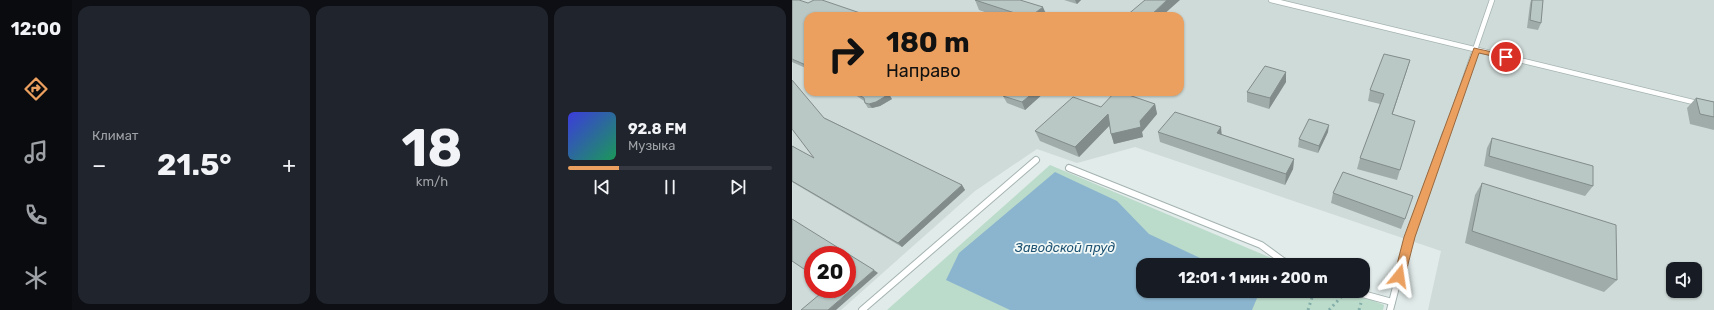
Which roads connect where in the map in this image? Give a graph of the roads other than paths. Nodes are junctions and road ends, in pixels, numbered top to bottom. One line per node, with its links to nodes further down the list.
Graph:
1 (1271, 0): 3 (lane)
2 (1492, 0): 3 (lane)
3 (1476, 50): 4 (lane); 9 (lane)
4 (1714, 107)
5 (1036, 160): 10 (lane)
6 (1069, 168): 7 (lane)
7 (1279, 258)
8 (1370, 296): 9 (lane)
9 (1392, 302): 11 (lane)
10 (862, 310)
11 (1390, 310)

